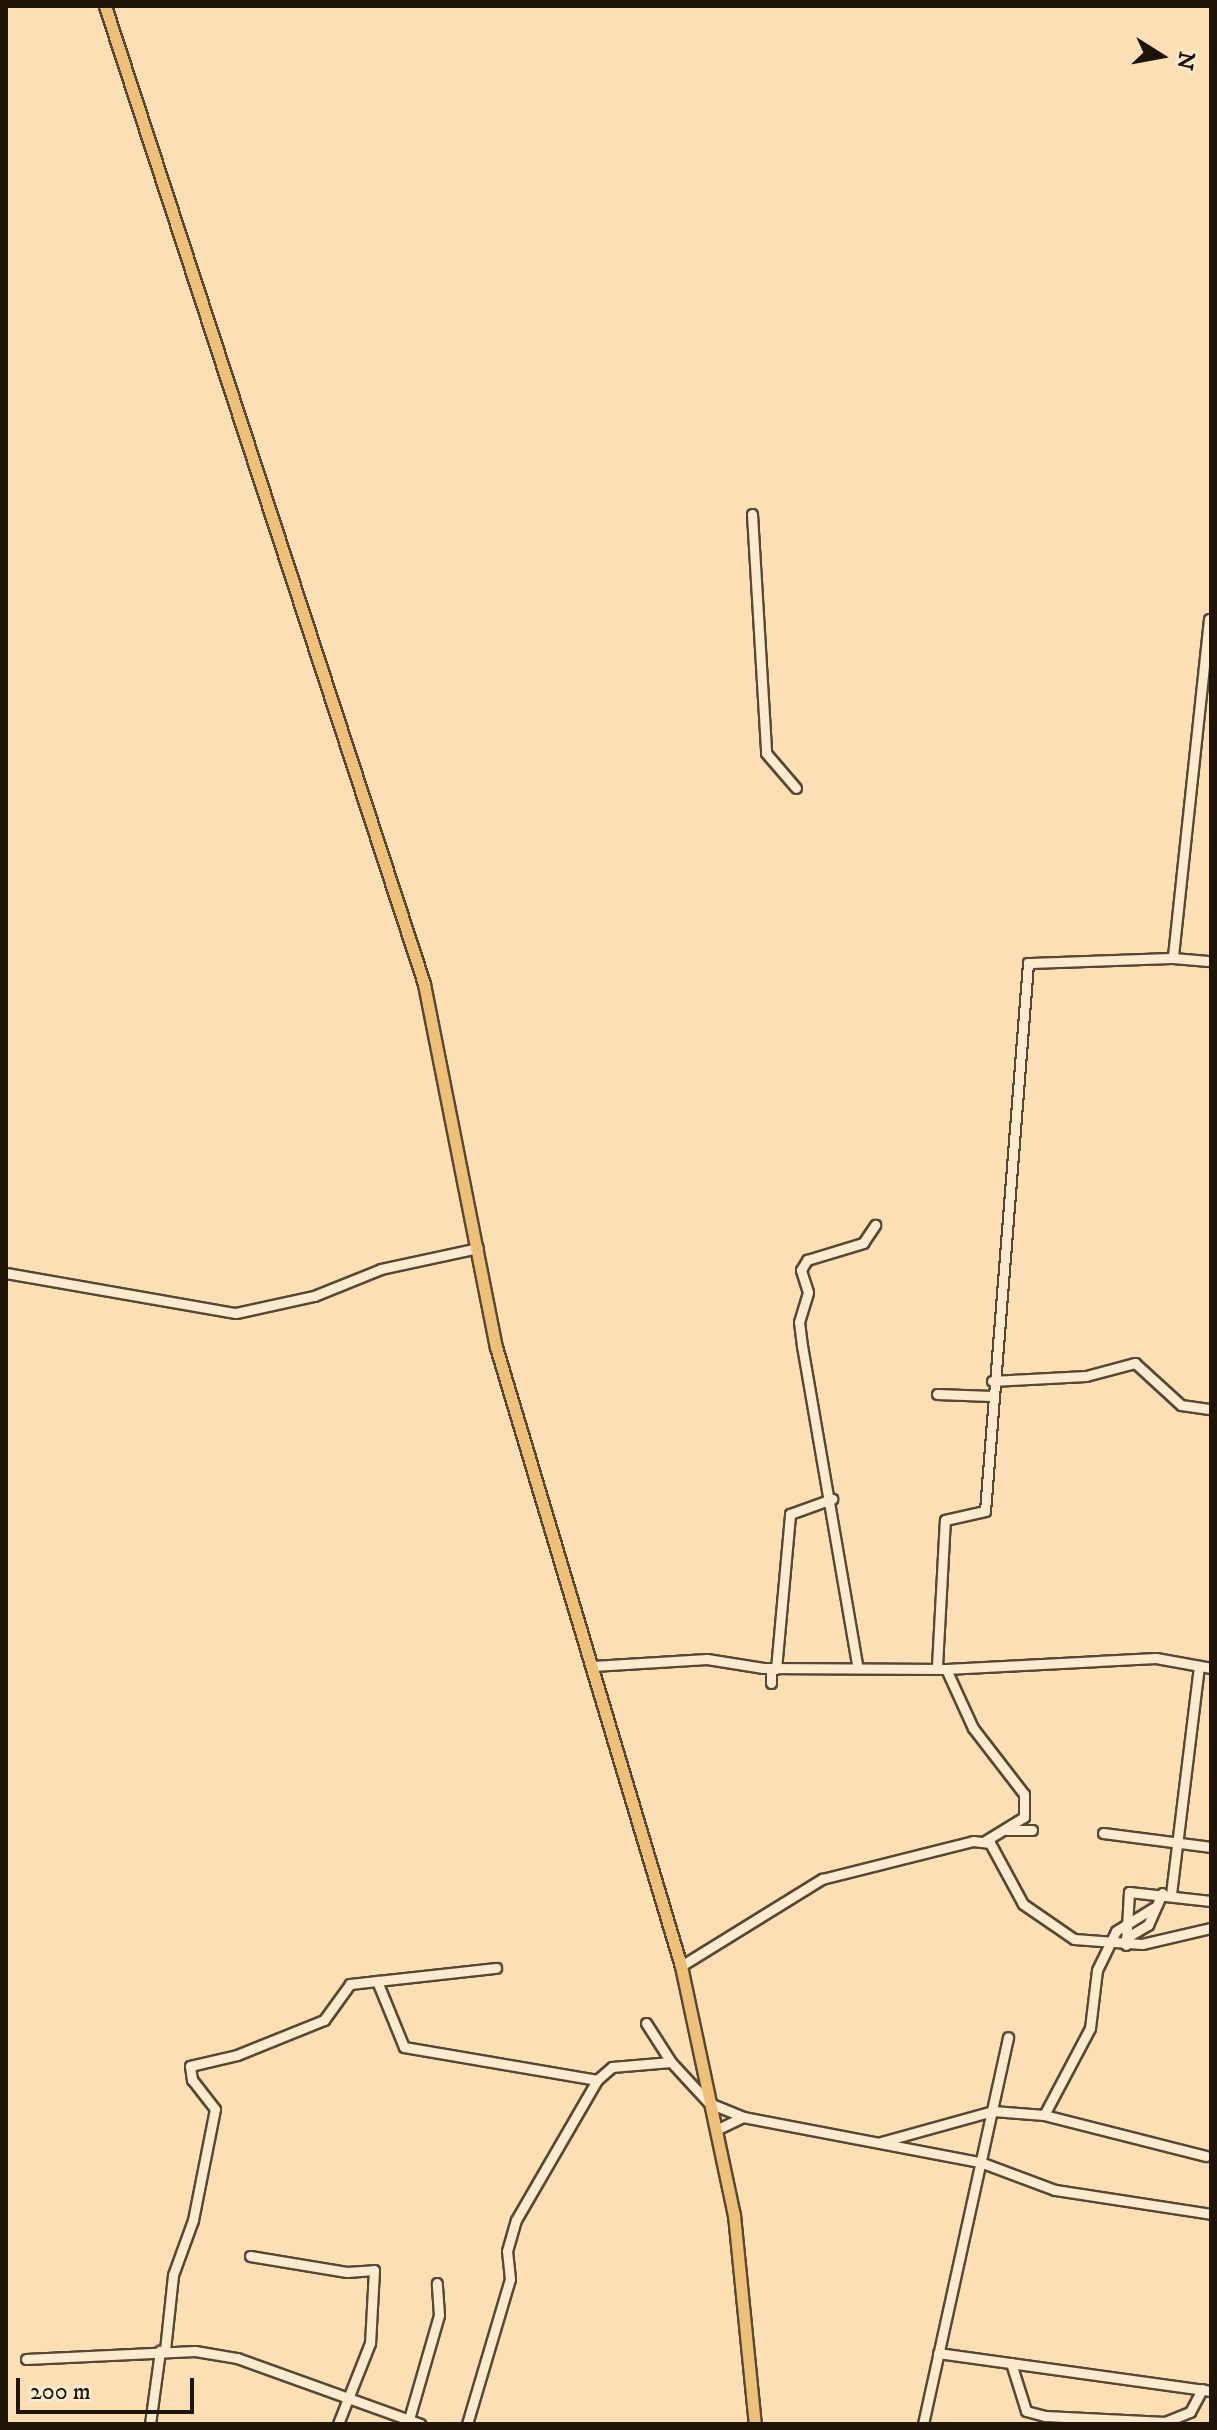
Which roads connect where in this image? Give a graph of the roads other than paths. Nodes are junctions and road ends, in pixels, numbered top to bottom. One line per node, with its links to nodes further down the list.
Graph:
1 (105, 6): 8 (main road)
2 (752, 514): 4 (street)
3 (1209, 619): 5 (street)
4 (796, 788)
5 (1173, 958): 6 (street); 10 (street)
6 (1211, 961)
7 (875, 1225): 14 (street)
8 (478, 1248): 9 (street); 16 (main road)
9 (6, 1273)
10 (992, 1381): 12 (street); 13 (street)
11 (937, 1394): 12 (street)
12 (991, 1396): 18 (street)
13 (1211, 1409)
14 (832, 1499): 15 (street); 20 (street)
15 (857, 1664): 18 (street); 20 (street)
16 (593, 1666): 20 (street); 35 (main road)
17 (1199, 1666): 18 (street); 19 (street); 26 (street)
18 (941, 1668): 22 (street)
19 (1211, 1668)
20 (774, 1669): 21 (street)
21 (771, 1683)
22 (1007, 1830): 23 (street); 25 (street)
23 (1032, 1830)
24 (1103, 1833): 26 (street)
25 (985, 1841): 34 (street); 35 (street)
26 (1173, 1843): 27 (street); 28 (street)
27 (1211, 1847)
28 (1167, 1893): 29 (street); 30 (street); 31 (street)
29 (1211, 1901)
30 (1153, 1908): 31 (street); 33 (street)
31 (1127, 1921): 33 (street); 34 (street)
32 (1211, 1928): 33 (street)
33 (1126, 1942): 34 (street)
34 (1111, 1944): 44 (street)
35 (681, 1966): 42 (main road)
36 (496, 1968): 37 (street)
37 (377, 1981): 41 (street); 53 (street)
38 (646, 2023): 40 (street)
39 (1008, 2037): 43 (street)
40 (671, 2062): 41 (street); 42 (street)
41 (597, 2080): 63 (street)
42 (709, 2103): 45 (street); 46 (main road)
43 (993, 2111): 44 (street); 47 (street); 49 (street)
44 (1044, 2115): 48 (street)
45 (743, 2117): 46 (street); 47 (street)
46 (716, 2130): 64 (main road)
47 (877, 2143): 49 (street)
48 (1206, 2156)
49 (980, 2162): 50 (street); 54 (street)
50 (1211, 2214)
51 (250, 2256): 58 (street)
52 (437, 2283): 59 (street)
53 (162, 2351): 55 (street); 58 (street); 60 (street)
54 (938, 2353): 56 (street); 65 (street)
55 (26, 2359)
56 (1011, 2363): 57 (street); 57 (street)
57 (1206, 2390)
58 (350, 2401): 59 (street); 61 (street)
59 (409, 2419): 62 (street)
60 (150, 2424)
61 (338, 2424)
62 (420, 2424)
63 (467, 2424)
64 (755, 2424)
65 (923, 2424)

